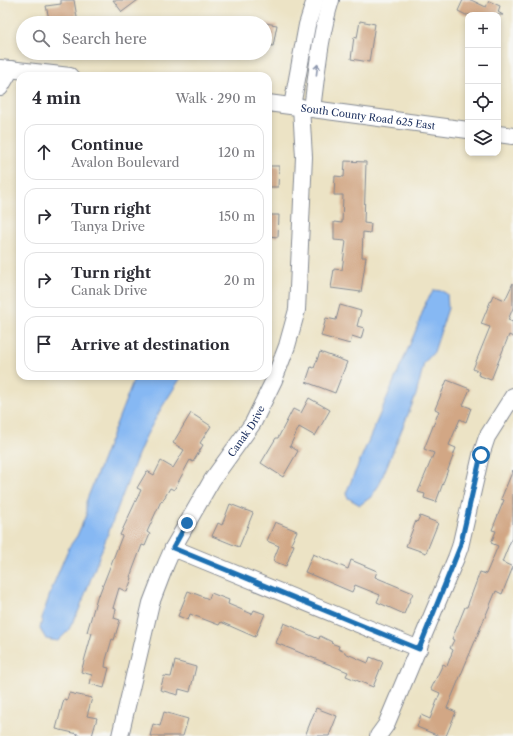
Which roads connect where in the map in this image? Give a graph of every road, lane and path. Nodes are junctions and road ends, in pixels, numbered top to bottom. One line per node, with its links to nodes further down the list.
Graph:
1 (315, 0): 7 (street)
2 (330, 0): 7 (street, one-way to 2)
3 (6, 68): 4 (street); 5 (street)
4 (38, 72)
5 (0, 88)
6 (272, 103): 7 (street, South County Road 625 East)
7 (302, 107): 8 (street, South County Road 625 East); 12 (street, Canak Drive)
8 (465, 130)
9 (501, 134): 10 (street)
10 (513, 136)
11 (513, 396): 13 (street)
12 (173, 548): 13 (street); 14 (street, Canak Drive)
13 (419, 649): 15 (street)
14 (120, 736)
15 (378, 736)

